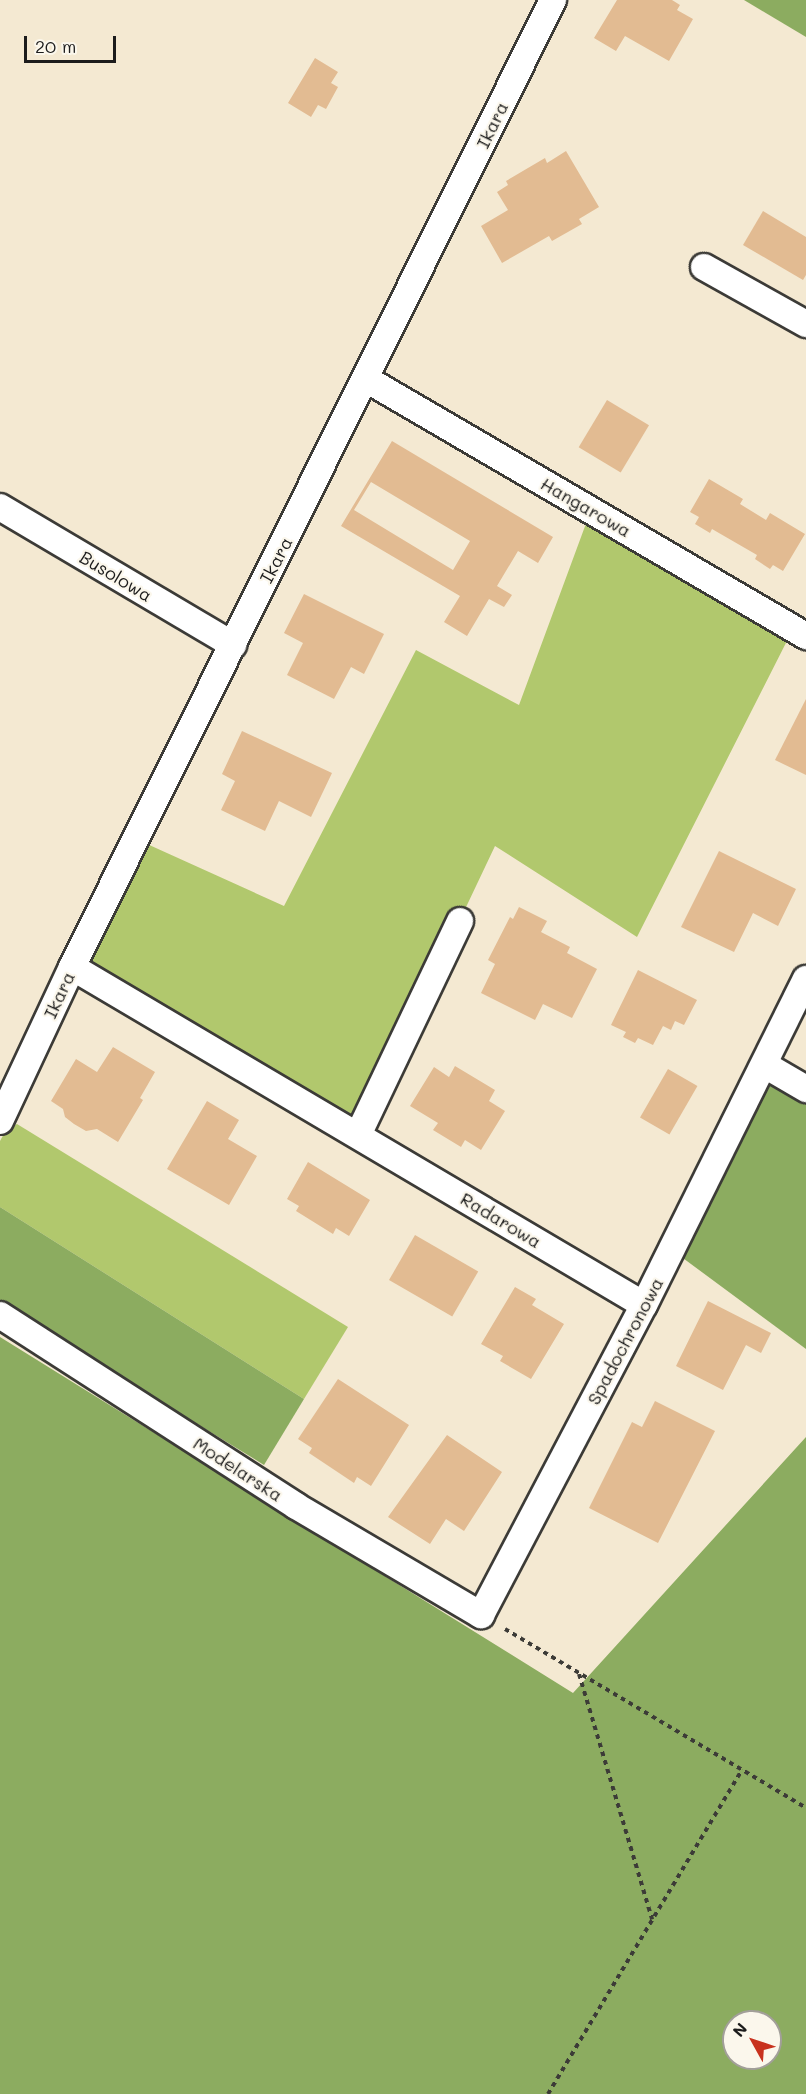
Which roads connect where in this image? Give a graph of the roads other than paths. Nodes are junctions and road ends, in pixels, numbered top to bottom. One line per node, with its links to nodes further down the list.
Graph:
1 (553, 0): 4 (street, Ikara)
2 (704, 267): 3 (street)
3 (806, 324)
4 (366, 379): 6 (street, Hangarowa); 7 (street, Ikara)
5 (0, 507): 7 (street, Busolowa)
6 (806, 636)
7 (233, 645): 9 (street, Ikara)
8 (460, 921): 14 (street)
9 (72, 967): 13 (street, Ikara); 14 (street, Radarowa)
10 (806, 979): 11 (street, Spadochronowa)
11 (765, 1065): 12 (street); 15 (street, Spadochronowa)
12 (806, 1089)
13 (0, 1121)
14 (358, 1135): 15 (street, Radarowa)
15 (644, 1305): 17 (street, Spadochronowa)
16 (0, 1315): 17 (street, Modelarska)
17 (481, 1615)

